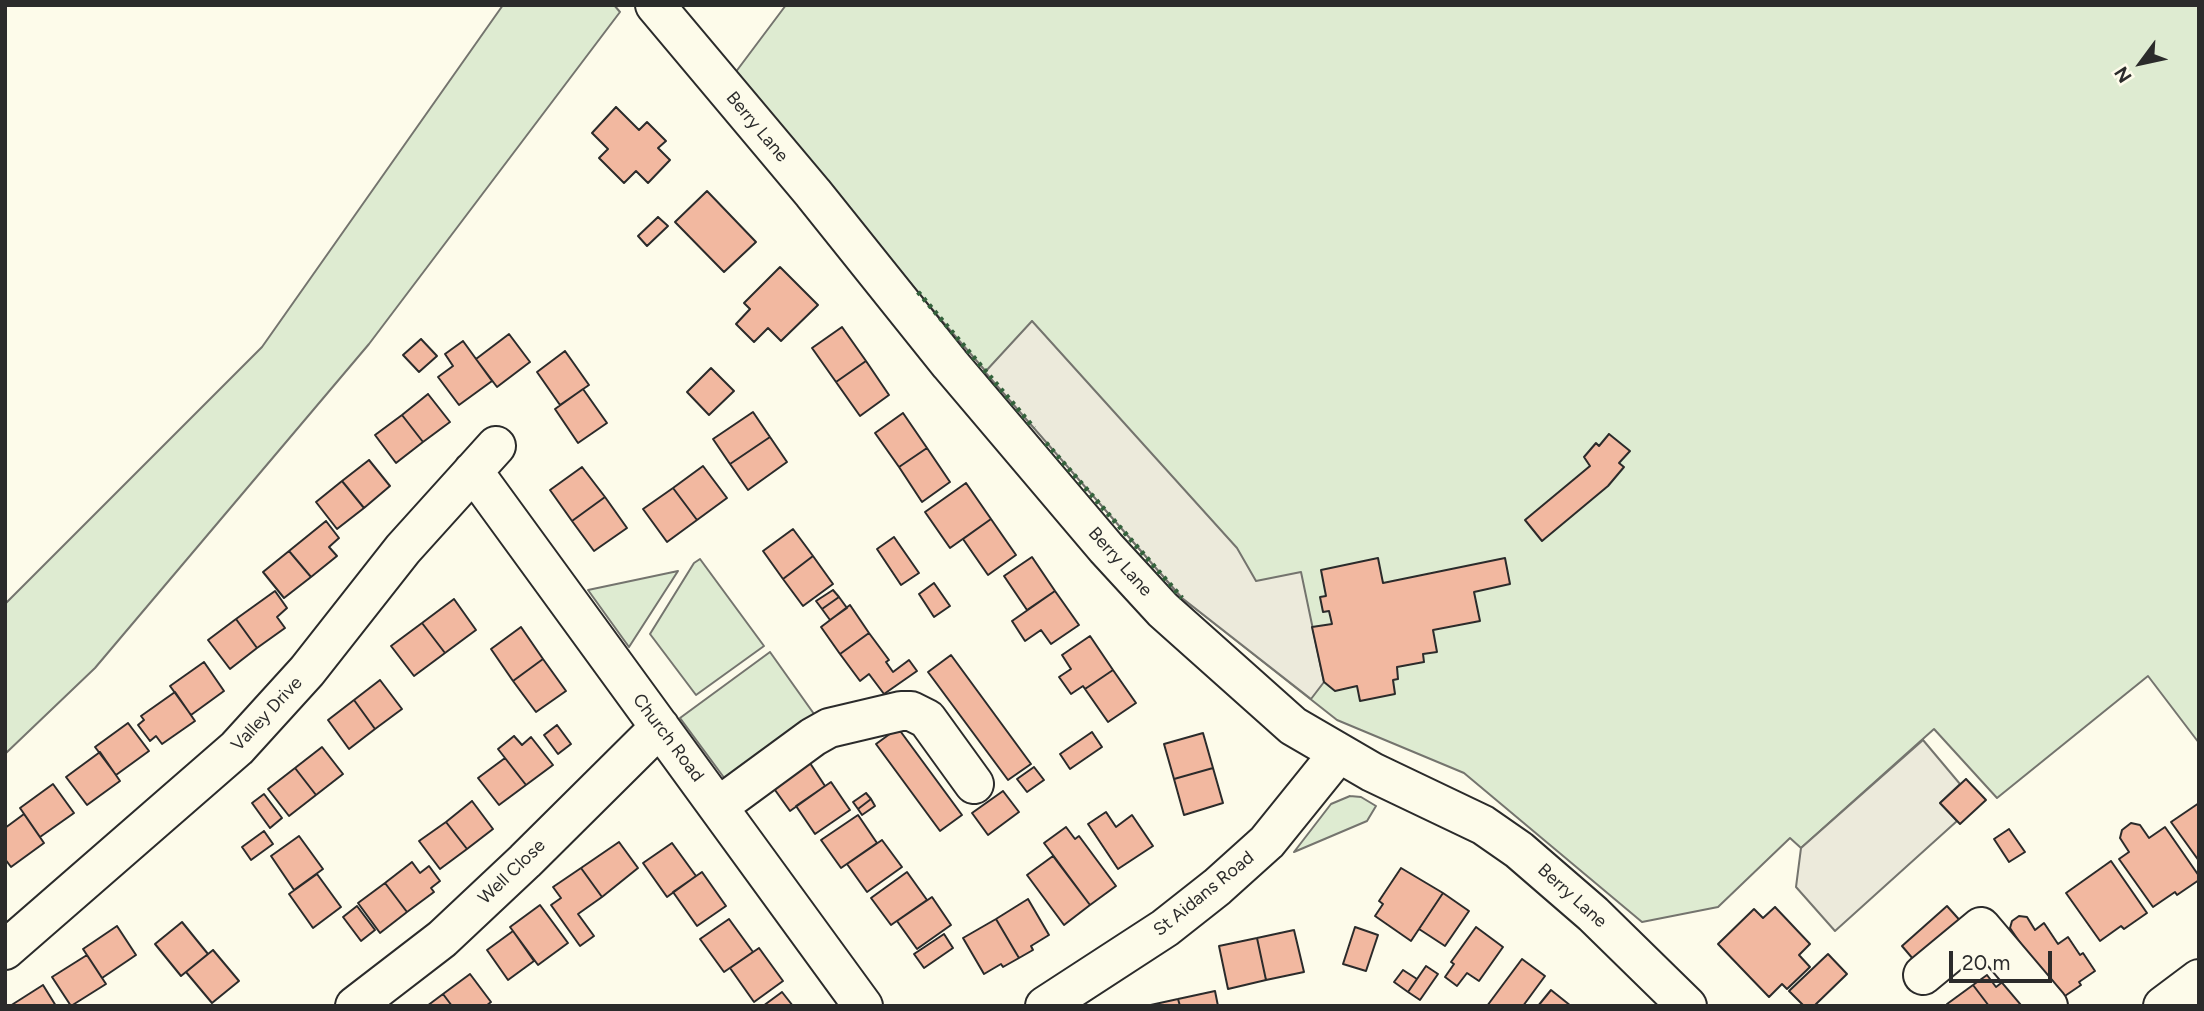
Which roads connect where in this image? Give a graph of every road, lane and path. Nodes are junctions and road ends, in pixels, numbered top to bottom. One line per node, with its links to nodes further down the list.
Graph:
1 (655, 6): 4 (street, Berry Lane)
2 (485, 459): 3 (street, Church Road); 7 (street, Valley Drive)
3 (660, 727): 6 (street, Church Road); 10 (street, Well Close)
4 (1338, 754): 12 (street, St Aidans Road); 13 (street, Berry Lane)
5 (974, 784): 6 (street)
6 (719, 806): 11 (street, Church Road)
7 (5, 950)
8 (1923, 975): 14 (street)
9 (2199, 979): 15 (street)
10 (355, 1006)
11 (863, 1006)
12 (1045, 1006)
13 (1686, 1006)
14 (2048, 1006)
15 (2163, 1006)

